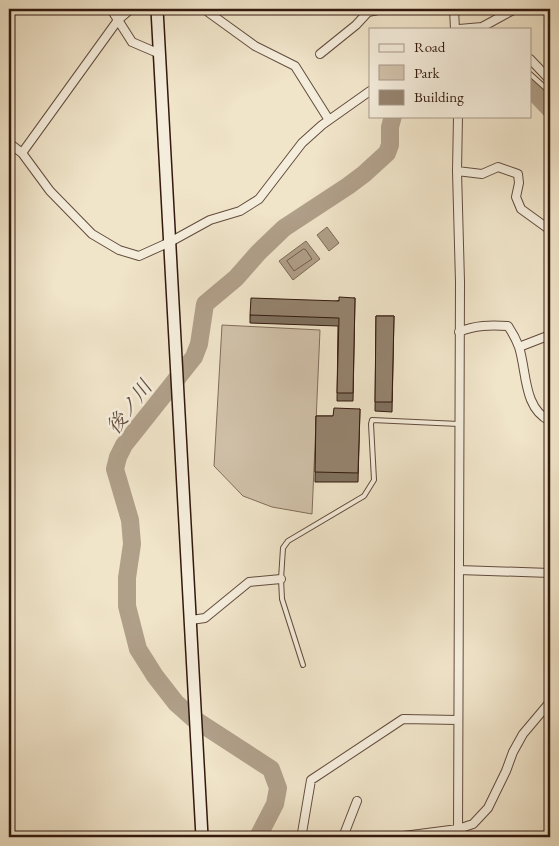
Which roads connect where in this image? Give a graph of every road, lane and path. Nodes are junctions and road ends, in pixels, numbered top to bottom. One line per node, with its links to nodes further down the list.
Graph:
1 (111, 9): 8 (street)
2 (132, 9): 8 (street)
3 (157, 9): 12 (street)
4 (383, 9): 13 (street)
5 (454, 9): 10 (street)
6 (514, 9): 9 (street)
7 (208, 12): 20 (street)
8 (118, 20): 12 (street); 22 (street)
9 (492, 26): 11 (street)
10 (455, 28)
11 (470, 28)
12 (160, 54): 25 (street)
13 (320, 54)
14 (532, 61): 16 (street)
15 (532, 76): 18 (lane)
16 (550, 80)
17 (369, 92): 20 (street)
18 (550, 92)
19 (458, 118): 23 (street)
20 (329, 120): 25 (street)
21 (9, 142): 22 (street)
22 (22, 153): 25 (street)
23 (457, 171): 24 (street); 26 (street)
24 (550, 230)
25 (170, 242): 34 (street)
26 (459, 332): 28 (street); 30 (street)
27 (550, 335): 28 (street)
28 (519, 347): 29 (street)
29 (550, 421)
30 (459, 424): 31 (street); 33 (lane)
31 (459, 570): 32 (street); 37 (street)
32 (550, 573)
33 (281, 579): 34 (street); 35 (lane)
34 (191, 620): 40 (street)
35 (303, 665)
36 (550, 702): 39 (street)
37 (458, 720): 39 (street); 41 (street)
38 (357, 801): 42 (street)
39 (458, 833): 43 (street)
40 (202, 837)
41 (299, 837)
42 (343, 837)
43 (396, 837)

